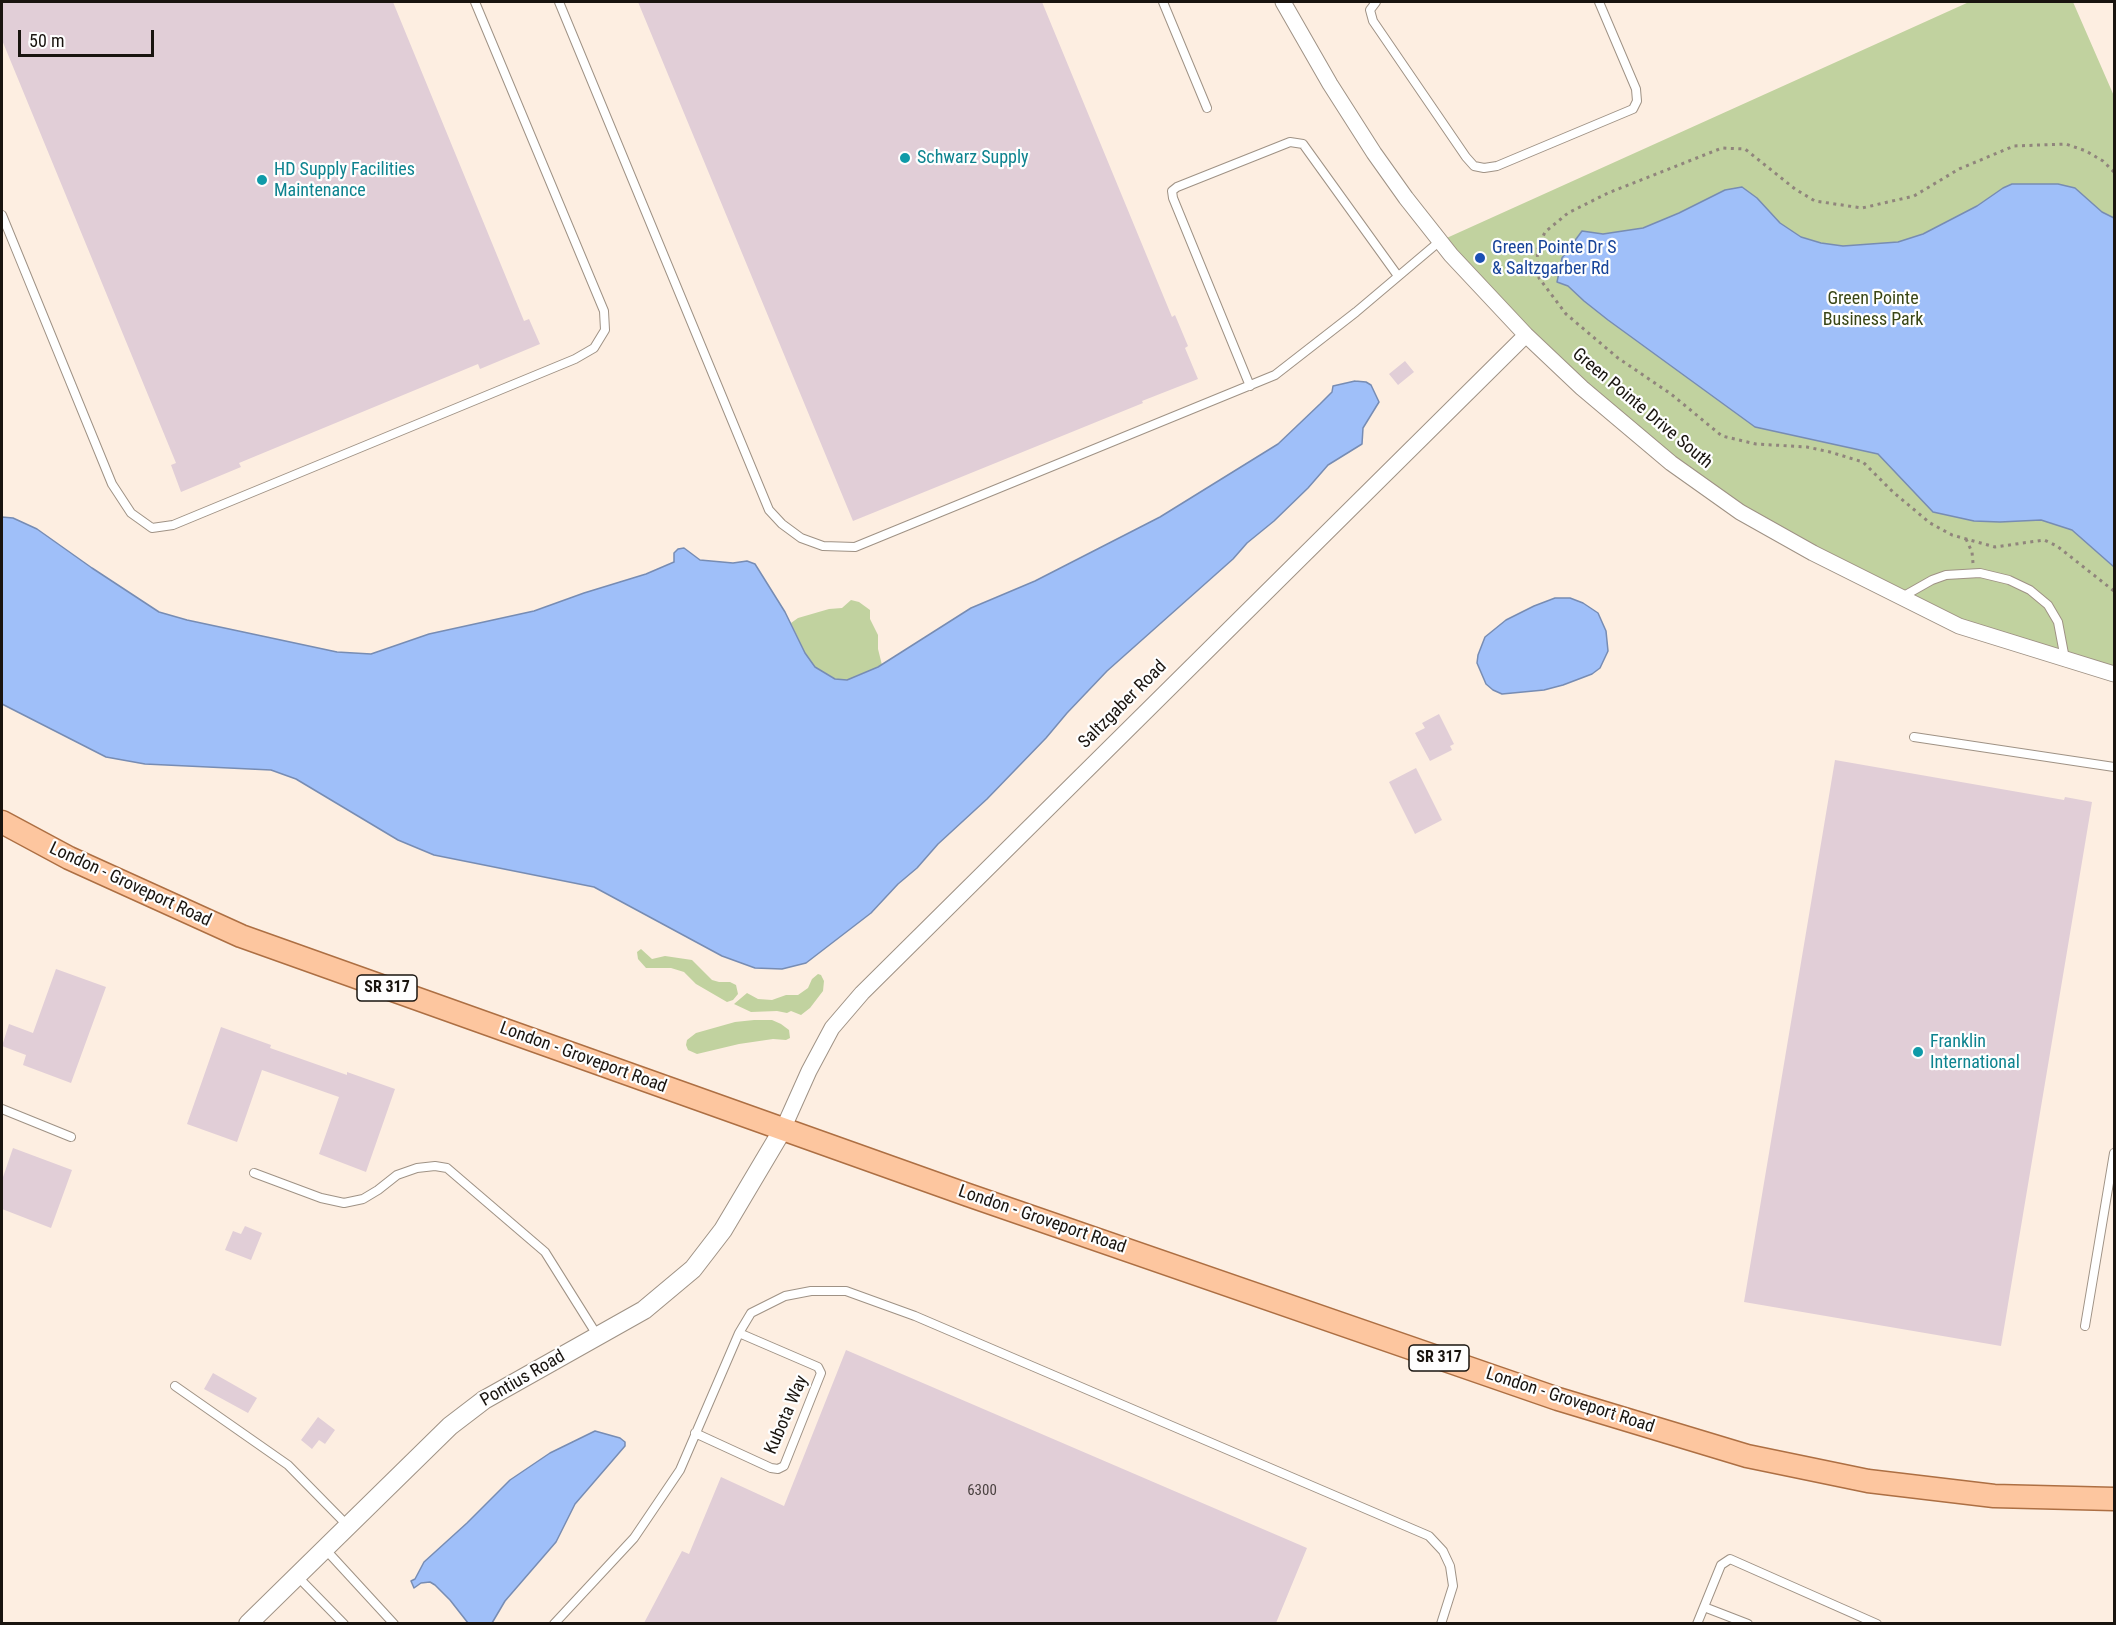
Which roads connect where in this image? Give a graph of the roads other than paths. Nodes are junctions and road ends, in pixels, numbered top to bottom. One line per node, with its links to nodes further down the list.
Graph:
1 (475, 2): 8 (lane)
2 (559, 2): 12 (lane)
3 (1163, 2): 7 (lane)
4 (1283, 2): 9 (street, Green Pointe Drive South)
5 (1376, 2): 6 (lane)
6 (1599, 2)
7 (1207, 108)
8 (2, 215)
9 (1440, 241): 10 (lane); 11 (street, Green Pointe Drive South)
10 (1398, 276): 12 (lane); 12 (lane)
11 (1526, 335): 13 (street, Green Pointe Drive South); 20 (street, Saltzgaber Road)
12 (1250, 386)
13 (1902, 597): 14 (street, Green Pointe Drive South); 14 (lane)
14 (2065, 659): 15 (street, Green Pointe Drive South)
15 (2115, 674)
16 (1914, 737): 17 (lane)
17 (2115, 767)
18 (2, 822): 20 (main road, London - Groveport Road / SR 317)
19 (2, 1109): 21 (lane)
20 (783, 1129): 26 (street, Pontius Road); 29 (main road, London - Groveport Road / SR 317)
21 (71, 1137)
22 (2115, 1153): 24 (lane)
23 (254, 1173): 26 (lane)
24 (2085, 1326)
25 (739, 1333): 28 (lane); 28 (lane, Kubota Way); 38 (lane)
26 (597, 1336): 30 (street, Pontius Road)
27 (175, 1386): 30 (lane)
28 (695, 1433): 37 (lane)
29 (2115, 1499)
30 (347, 1525): 31 (street, Pontius Road)
31 (324, 1547): 32 (street, Pontius Road); 36 (lane)
32 (297, 1576): 34 (street, Pontius Road); 35 (lane)
33 (1704, 1607): 39 (lane); 40 (lane); 41 (lane)
34 (248, 1623)
35 (344, 1623)
36 (394, 1623)
37 (554, 1623)
38 (1441, 1623)
39 (1697, 1623)
40 (1748, 1623)
41 (1877, 1623)

